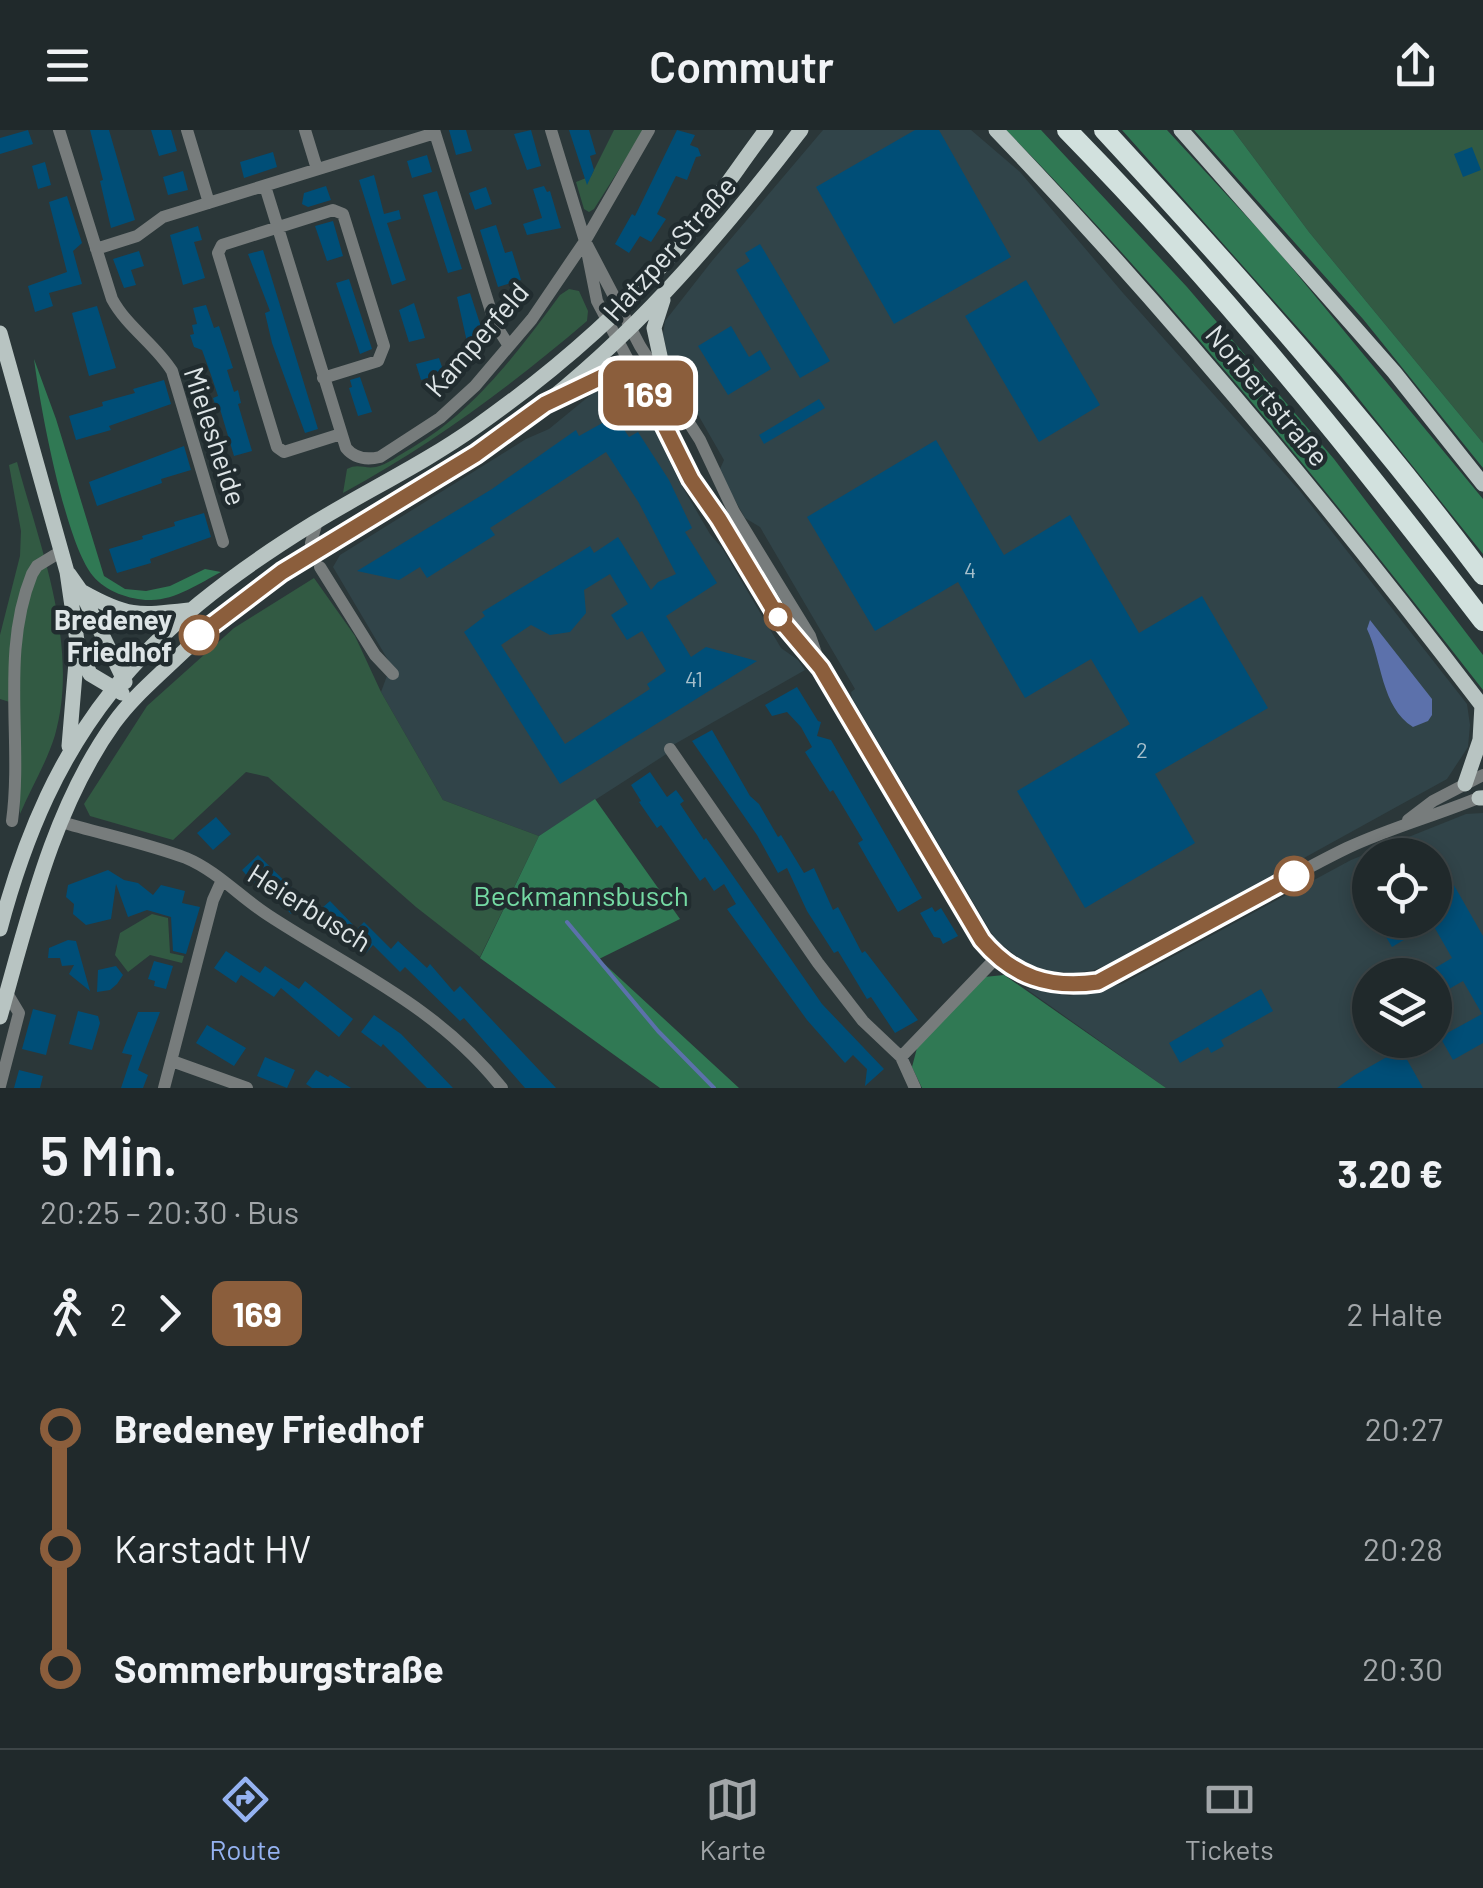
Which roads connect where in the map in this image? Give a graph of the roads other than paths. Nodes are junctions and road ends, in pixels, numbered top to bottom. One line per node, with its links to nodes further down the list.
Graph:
1 (58, 130): 18 (street, Mielesheide)
2 (187, 130): 15 (street)
3 (305, 130): 13 (street)
4 (551, 130): 17 (street)
5 (649, 130): 17 (street, Kamperfeld)
6 (766, 130): 20 (main road, Hatzper Straße)
7 (801, 130): 19 (main road, Hatzper Straße)
8 (996, 130): 45 (main road, Norbertstraße)
9 (1067, 130): 39 (highway)
10 (1104, 130): 36 (highway)
11 (1181, 130): 30 (main road)
12 (435, 131): 13 (street); 24 (street)
13 (317, 169): 14 (street)
14 (266, 186): 15 (street); 16 (street)
15 (210, 203): 18 (street)
16 (278, 228): 26 (street); 26 (street); 29 (street)
17 (585, 241): 20 (street); 21 (street); 24 (street, Kamperfeld)
18 (96, 249): 32 (street, Mielesheide)
19 (666, 292): 23 (main road, Hatzper Straße); 27 (main road)
20 (621, 308): 21 (main road, Hatzper Straße); 23 (street)
21 (607, 321): 23 (street); 31 (main road, Hatzper Straße)
22 (0, 332): 33 (main road)
23 (625, 336): 25 (street); 27 (street); 28 (main road, Hatzper Straße)
24 (508, 346): 29 (street, Kamperfeld)
25 (640, 376): 28 (main road); 41 (street)
26 (324, 378): 29 (street)
27 (668, 393): 41 (street)
28 (545, 404): 34 (main road, Hatzper Straße)
29 (341, 434)
30 (1483, 484)
31 (317, 522): 34 (street); 38 (main road, Hatzper Straße)
32 (223, 542)
33 (60, 552): 35 (main road); 51 (street)
34 (316, 560): 42 (street); 44 (main road, Hatzper Straße)
35 (67, 572): 37 (main road); 40 (main road)
36 (1483, 575)
37 (81, 591): 38 (main road); 43 (main road)
38 (189, 610): 43 (main road, Hatzper Straße)
39 (1483, 621)
40 (78, 640): 43 (main road); 47 (main road)
41 (821, 668): 58 (street)
42 (393, 674)
43 (117, 683): 44 (main road); 47 (main road, Hatzper Straße)
44 (134, 698): 52 (main road, Hatzper Straße)
45 (1482, 706): 49 (main road)
46 (670, 749): 61 (street)
47 (69, 750): 55 (main road)
48 (1483, 774): 49 (street)
49 (1465, 784): 53 (street)
50 (1482, 797): 53 (street)
51 (12, 821)
52 (61, 822): 54 (street, Heierbusch); 56 (main road, Hatzper Straße)
53 (1406, 822): 58 (street)
54 (222, 880): 62 (street); 66 (street, Heierbusch)
55 (2, 911): 56 (street); 57 (main road)
56 (29, 917): 59 (main road, Hatzper Straße)
57 (0, 929)
58 (997, 957): 61 (street)
59 (7, 993): 60 (main road, Hatzper Straße); 63 (street)
60 (0, 1018)
61 (901, 1057): 67 (street)
62 (172, 1061): 64 (street); 65 (street)
63 (0, 1086)
64 (164, 1088)
65 (247, 1088)
66 (502, 1088)
67 (915, 1088)

